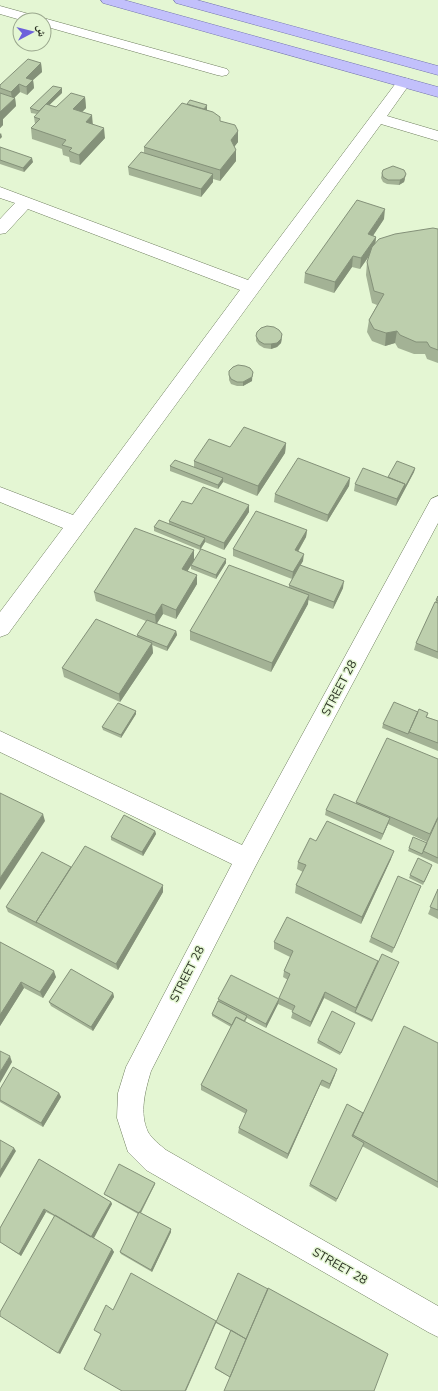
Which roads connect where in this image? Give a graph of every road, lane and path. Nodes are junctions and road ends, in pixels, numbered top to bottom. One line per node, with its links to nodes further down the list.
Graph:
1 (108, 0): 8 (main road)
2 (181, 0): 6 (main road)
3 (0, 10): 4 (street)
4 (12, 13)
5 (52, 24): 7 (street)
6 (438, 71)
7 (222, 72)
8 (404, 82): 9 (main road); 10 (street)
9 (438, 92)
10 (377, 118): 11 (street); 15 (street)
11 (438, 136)
12 (0, 192): 13 (street)
13 (25, 202): 14 (street); 15 (street)
14 (0, 229)
15 (251, 288): 18 (street)
16 (0, 494): 18 (street)
17 (438, 504): 21 (street, STREET 28)
18 (77, 525): 19 (street)
19 (0, 628)
20 (0, 741): 21 (street)
21 (247, 859): 22 (street, STREET 28)
22 (438, 1322)

